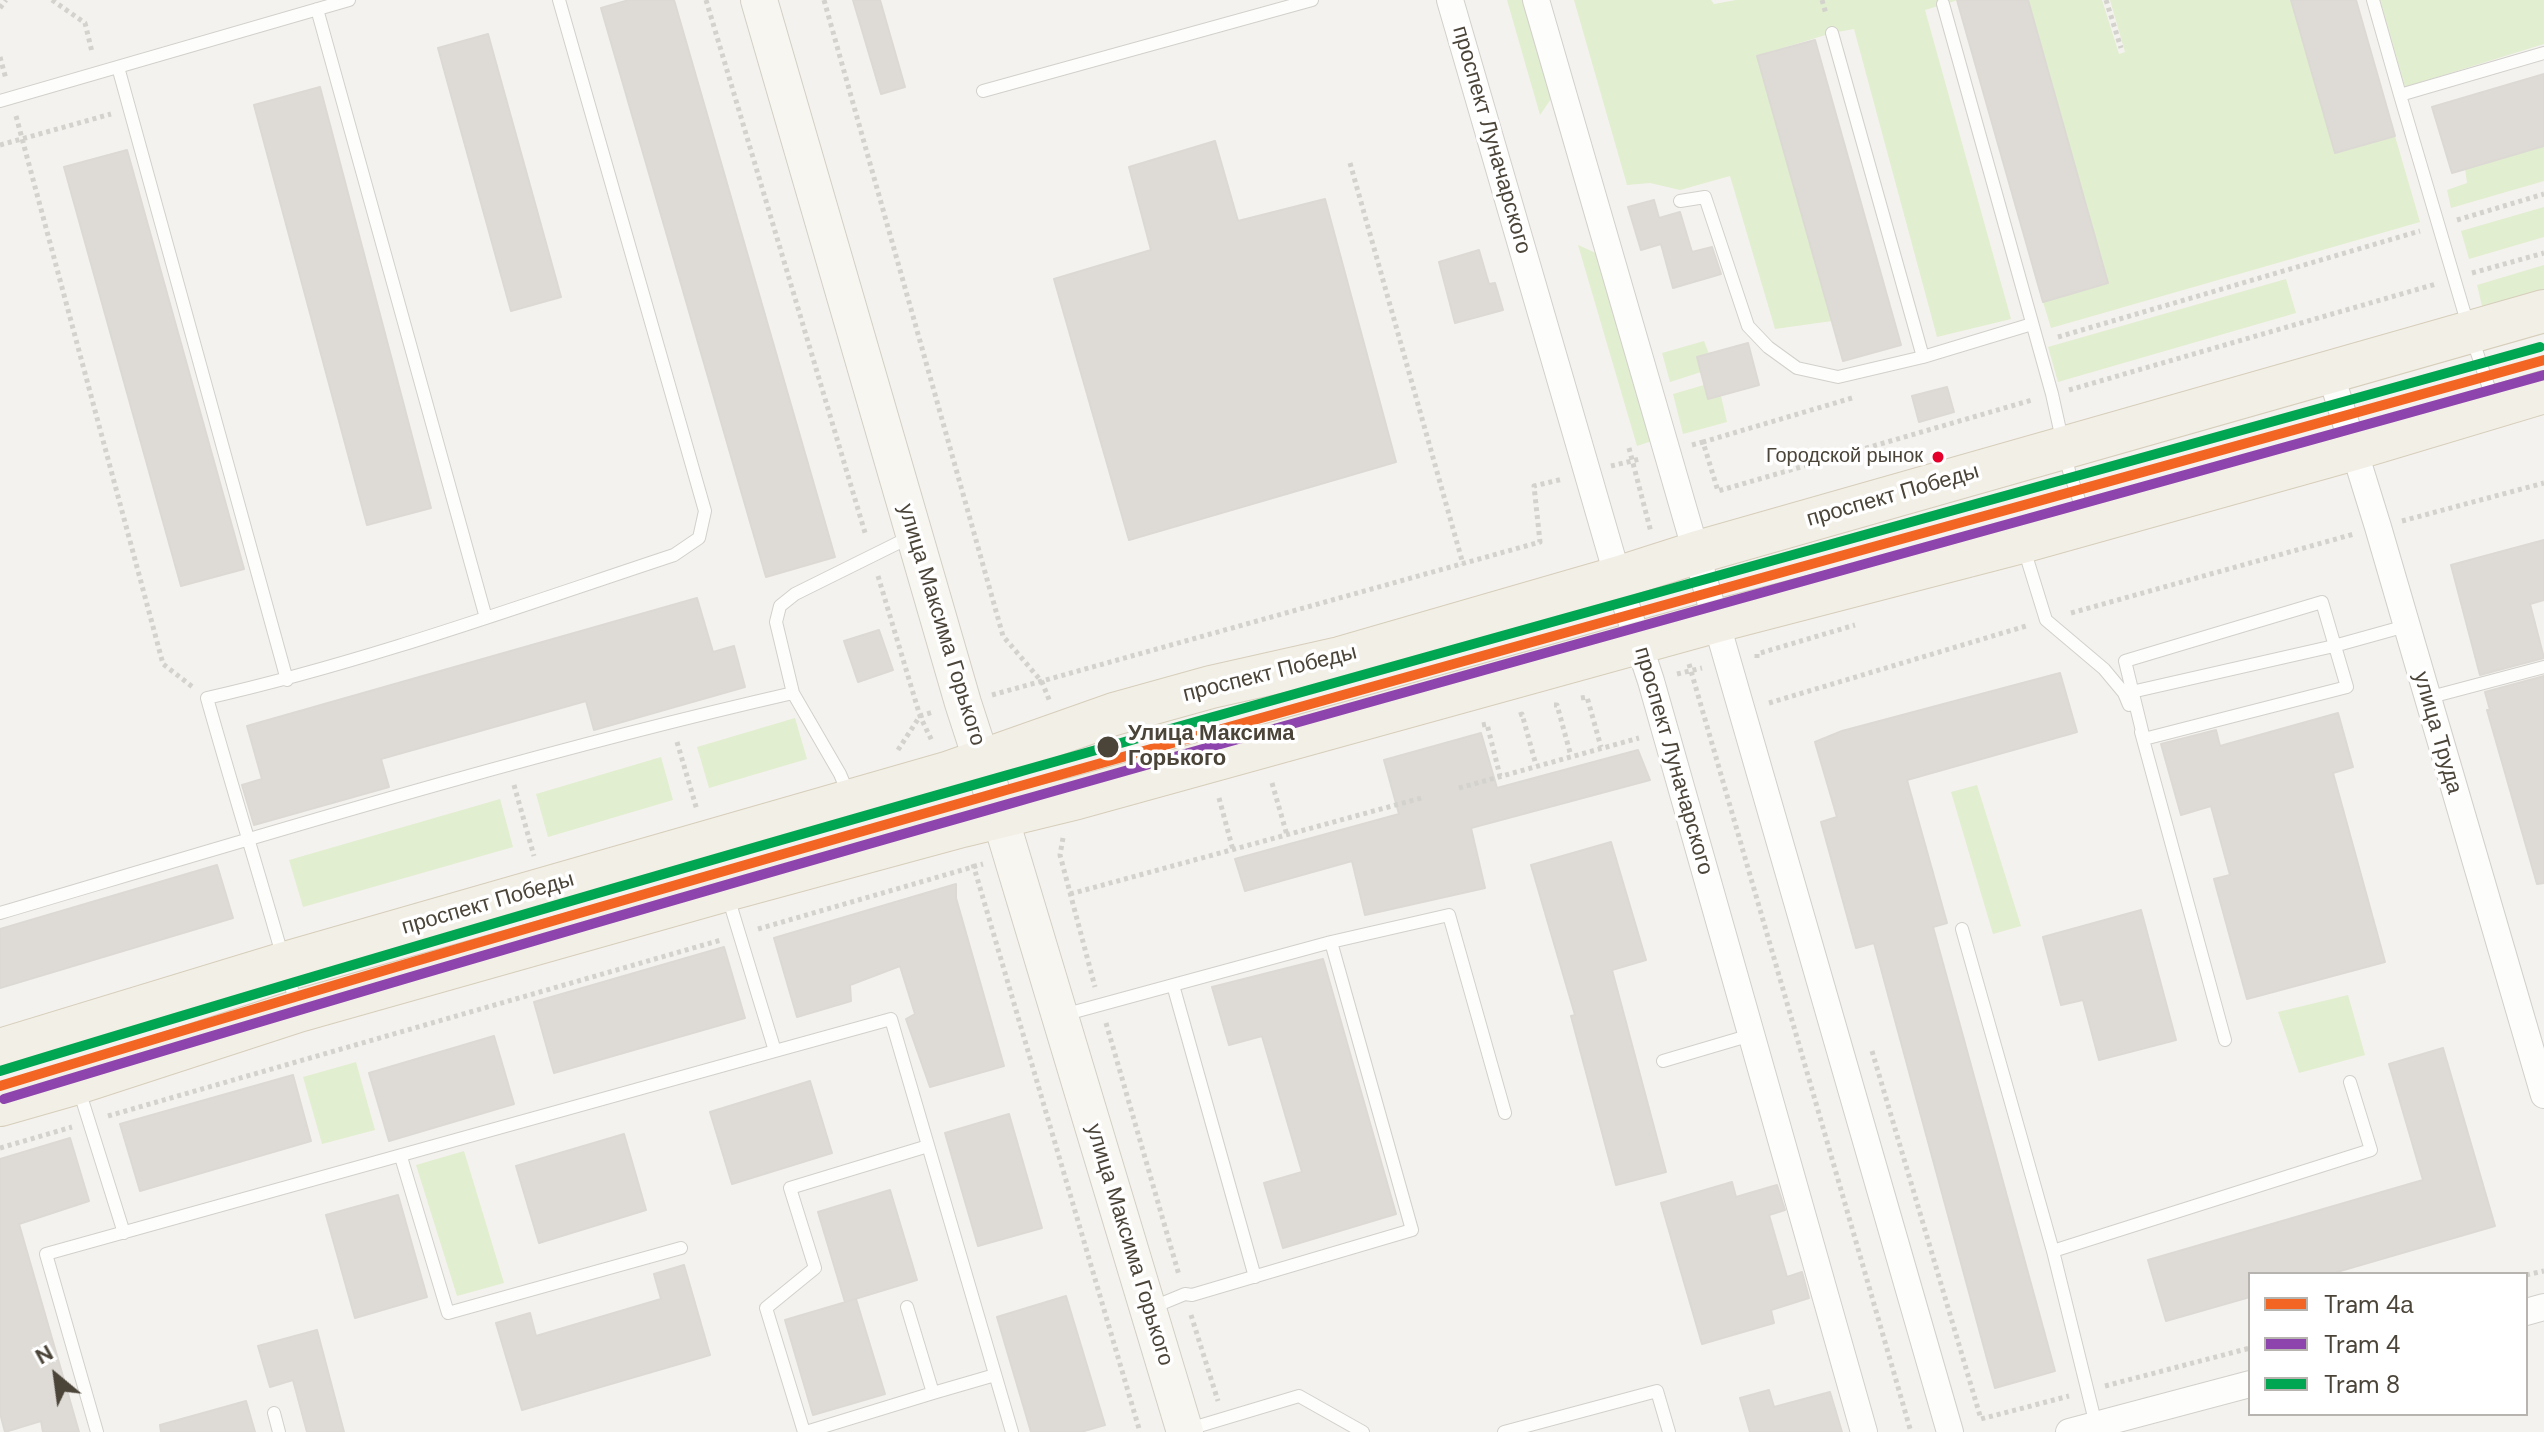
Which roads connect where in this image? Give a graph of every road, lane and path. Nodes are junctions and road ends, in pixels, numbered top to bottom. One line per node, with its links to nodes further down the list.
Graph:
1 (6, 0): 14 (path)
2 (52, 0): 21 (path)
3 (349, 0): 15 (lane)
4 (559, 0): 57 (lane)
5 (706, 0): 54 (path)
6 (759, 0): 50 (street, улица Максима Горького)
7 (824, 0): 68 (path)
8 (1312, 0): 22 (lane)
9 (1450, 0): 56 (street, проспект Луначарского)
10 (1536, 0): 53 (street)
11 (2106, 0): 17 (path)
12 (2373, 0): 23 (lane)
13 (1943, 4): 35 (lane)
14 (0, 8)
15 (317, 9): 20 (lane); 57 (lane)
16 (1832, 33): 37 (lane)
17 (2121, 48)
18 (2544, 53): 23 (lane)
19 (0, 57): 24 (path)
20 (118, 67): 21 (lane); 25 (lane)
21 (97, 73): 24 (lane)
22 (983, 91)
23 (2400, 95): 31 (lane)
24 (6, 99): 26 (path)
25 (129, 109): 26 (path); 67 (lane)
26 (22, 139): 27 (path); 72 (path)
27 (0, 145)
28 (1350, 163): 55 (path)
29 (2544, 194): 31 (path)
30 (1680, 201): 37 (lane)
31 (2438, 225): 33 (lane)
32 (2544, 253): 33 (path)
33 (2454, 279): 36 (lane); 40 (path)
34 (2544, 311): 36 (main road, проспект Победы)
35 (2032, 324): 37 (lane); 40 (lane)
36 (2470, 332): 38 (main road, проспект Победы); 41 (lane)
37 (1923, 357)
38 (2330, 372): 43 (main road, проспект Победы); 44 (street, улица Труда)
39 (2544, 392): 41 (main road)
40 (2052, 394): 43 (lane); 46 (path)
41 (2496, 406): 44 (main road)
42 (1629, 448): 47 (path)
43 (2065, 448): 48 (lane); 53 (main road, проспект Победы)
44 (2354, 449): 48 (main road); 49 (street, улица Труда)
45 (2544, 483): 49 (path)
46 (1718, 491)
47 (1646, 514)
48 (2087, 523): 52 (main road)
49 (2378, 527): 58 (path); 61 (street, улица Труда)
50 (914, 535): 54 (lane); 74 (street, улица Максима Горького)
51 (1540, 542): 55 (path)
52 (2022, 542): 58 (lane); 59 (main road)
53 (1698, 552): 56 (main road, проспект Победы); 59 (street)
54 (872, 556): 71 (lane); 80 (path)
55 (1463, 564): 68 (path)
56 (1620, 577): 62 (street, проспект Луначарского); 87 (main road, проспект Победы)
57 (486, 618): 67 (lane)
58 (2046, 620): 70 (lane); 75 (path)
59 (1717, 621): 62 (main road); 161 (street)
60 (1864, 623): 64 (path)
61 (2406, 626): 63 (lane); 73 (street, улица Труда)
62 (1639, 643): 100 (main road); 120 (street, проспект Луначарского)
63 (2334, 646): 70 (lane); 70 (lane); 88 (lane)
64 (1760, 666)
65 (2544, 667): 73 (lane)
66 (1691, 670): 160 (path)
67 (287, 680): 72 (lane)
68 (1042, 682): 74 (path); 87 (path)
69 (1766, 691): 75 (path)
70 (2128, 692): 88 (lane)
71 (793, 693): 84 (lane); 102 (lane)
72 (207, 698): 106 (lane)
73 (2427, 698): 128 (street, улица Труда)
74 (963, 703): 80 (path); 95 (street, улица Максима Горького)
75 (1769, 703): 82 (path)
76 (1557, 705): 77 (path); 89 (path); 91 (path)
77 (1545, 708)
78 (1534, 711): 79 (path)
79 (1522, 714): 81 (path); 93 (path)
80 (920, 716): 92 (path); 95 (path)
81 (1511, 717)
82 (1774, 718)
83 (1499, 720): 85 (path)
84 (670, 721): 94 (lane); 103 (path)
85 (1487, 724): 86 (path); 96 (path)
86 (1472, 728)
87 (1060, 731): 95 (main road, проспект Победы)
88 (2144, 739): 122 (lane)
89 (1601, 747): 90 (path); 91 (path)
90 (1643, 752)
91 (1571, 756): 93 (path)
92 (893, 757)
93 (1536, 765): 96 (path)
94 (509, 766): 106 (lane); 108 (path)
95 (964, 767): 102 (main road, проспект Победы); 104 (street, улица Максима Горького)
96 (1500, 776): 98 (path)
97 (1272, 783): 105 (path)
98 (1459, 788)
99 (1425, 797): 105 (path)
100 (1077, 798): 104 (main road); 110 (path)
101 (1219, 798): 107 (path)
102 (851, 799): 115 (main road, проспект Победы)
103 (711, 807)
104 (981, 822): 109 (main road); 119 (street, улица Максима Горького); 155 (path)
105 (1287, 835): 107 (path)
106 (247, 840): 111 (lane); 115 (lane)
107 (1233, 850): 110 (path)
108 (519, 861)
109 (726, 890): 113 (lane); 118 (main road)
110 (1070, 894): 117 (path)
111 (0, 913)
112 (1962, 929): 137 (lane)
113 (739, 934): 124 (lane); 131 (path)
114 (1331, 942): 116 (lane); 130 (lane); 138 (lane)
115 (285, 963): 118 (lane); 123 (main road, проспект Победы)
116 (1173, 985): 117 (lane); 138 (lane)
117 (1101, 1006): 119 (lane); 139 (path)
118 (298, 1011): 127 (main road)
119 (1060, 1016): 141 (street, улица Максима Горького)
120 (1751, 1035): 125 (lane); 159 (street, проспект Луначарского)
121 (1868, 1038): 145 (path)
122 (2225, 1040)
123 (0, 1050)
124 (775, 1051): 132 (lane); 134 (lane)
125 (1663, 1061)
126 (2350, 1082): 137 (lane)
127 (77, 1083): 129 (main road); 131 (lane)
128 (2544, 1095)
129 (0, 1105)
130 (1505, 1113)
131 (89, 1122): 133 (path); 135 (lane)
132 (928, 1146): 143 (lane); 153 (lane)
133 (0, 1148)
134 (401, 1157): 135 (lane); 136 (lane)
135 (124, 1233): 151 (lane)
136 (681, 1248)
137 (2053, 1251): 145 (lane)
138 (1255, 1277): 139 (lane)
139 (1185, 1294): 141 (lane); 148 (path)
140 (907, 1307): 146 (lane)
141 (1148, 1309): 150 (street, улица Максима Горького)
142 (2248, 1349): 145 (path)
143 (995, 1375): 146 (lane); 154 (lane)
144 (2248, 1385): 149 (street)
145 (2088, 1391): 149 (lane)
146 (933, 1393): 153 (lane)
147 (274, 1413): 152 (lane)
148 (1223, 1418): 150 (lane); 156 (lane)
149 (2097, 1428): 162 (street)
150 (1183, 1431)
151 (97, 1432)
152 (279, 1432)
153 (805, 1432)
154 (1012, 1432)
155 (1140, 1432)
156 (1363, 1432)
157 (1504, 1432): 158 (lane)
158 (1669, 1432)
159 (1864, 1432)
160 (1911, 1432)
161 (1950, 1432)
162 (2069, 1432)

